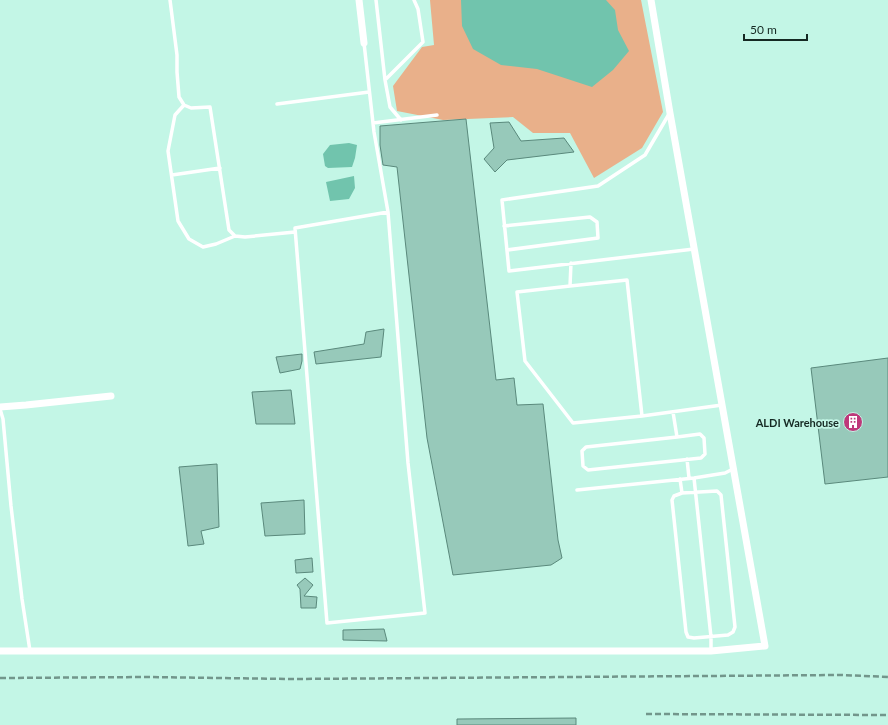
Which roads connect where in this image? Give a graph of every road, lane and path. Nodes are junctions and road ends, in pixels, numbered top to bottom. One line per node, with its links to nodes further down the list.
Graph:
1 (170, 0): 10 (lane)
2 (359, 0): 6 (street)
3 (376, 0): 7 (lane)
4 (414, 0): 7 (lane)
5 (651, 0): 11 (street)
6 (364, 43): 8 (lane)
7 (385, 80): 13 (lane)
8 (369, 92): 9 (lane); 14 (lane)
9 (276, 104)
10 (184, 105): 15 (lane); 16 (lane)
11 (670, 113): 18 (lane); 21 (street)
12 (437, 115): 13 (lane)
13 (401, 120): 14 (lane)
14 (373, 123): 17 (lane)
15 (220, 168): 16 (lane); 20 (lane)
16 (172, 175): 20 (lane)
17 (388, 212): 19 (lane); 19 (lane)
18 (504, 226): 22 (lane); 22 (lane)
19 (295, 232): 20 (lane)
20 (234, 236)
21 (694, 249): 23 (lane); 26 (street)
22 (507, 250): 23 (lane)
23 (571, 263): 24 (lane)
24 (570, 286): 29 (lane); 29 (lane)
25 (111, 396): 27 (street)
26 (722, 405): 28 (lane); 32 (street)
27 (0, 408): 41 (lane)
28 (673, 412): 29 (lane); 30 (lane)
29 (642, 416)
30 (677, 437): 31 (lane); 31 (lane)
31 (687, 459): 33 (lane)
32 (733, 469): 34 (lane); 42 (street)
33 (689, 478): 34 (lane); 35 (lane)
34 (694, 478): 37 (lane)
35 (680, 479): 36 (lane); 38 (lane)
36 (577, 490)
37 (696, 492): 38 (lane); 39 (lane); 39 (lane)
38 (682, 493): 39 (lane)
39 (711, 637): 42 (lane)
40 (0, 651): 41 (street)
41 (30, 651): 42 (street)
42 (711, 651)

